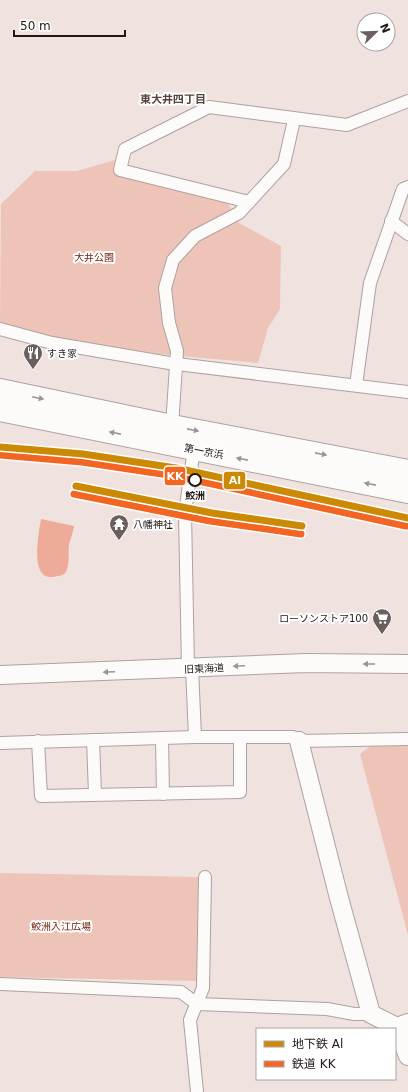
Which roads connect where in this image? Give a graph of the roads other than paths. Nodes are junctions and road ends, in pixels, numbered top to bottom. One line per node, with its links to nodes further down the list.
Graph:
1 (408, 101): 2 (street)
2 (294, 120): 4 (street); 4 (street)
3 (408, 187): 5 (street)
4 (249, 202): 8 (street)
5 (391, 221): 6 (street); 9 (street)
6 (408, 234)
7 (0, 329): 8 (street)
8 (176, 364): 9 (street); 13 (street)
9 (356, 385): 11 (street)
10 (0, 390): 13 (highway, 第一京浜, one-way to 13)
11 (408, 392)
12 (0, 410): 14 (highway, 第一京浜, one-way to 12)
13 (172, 426): 15 (highway, 第一京浜, one-way to 15)
14 (194, 449): 16 (highway, 第一京浜, one-way to 14); 18 (street)
15 (408, 471)
16 (408, 492)
17 (408, 664): 18 (street, 旧東海道, one-way to 18)
18 (190, 668): 19 (street, 旧東海道, one-way to 19); 20 (street)
19 (0, 675)
20 (195, 737): 21 (street); 22 (street)
21 (162, 738): 24 (street); 29 (street)
22 (240, 738): 26 (street); 29 (street)
23 (408, 739): 26 (street)
24 (92, 740): 25 (street); 28 (street)
25 (38, 741): 27 (street); 28 (street)
26 (299, 741): 33 (street)
27 (0, 743)
28 (95, 794): 29 (street)
29 (163, 794)
30 (205, 877): 32 (street)
31 (0, 984): 32 (street)
32 (197, 1004): 33 (street); 36 (street)
33 (371, 1014): 34 (street)
34 (403, 1025): 35 (street)
35 (408, 1056)
36 (197, 1092)

